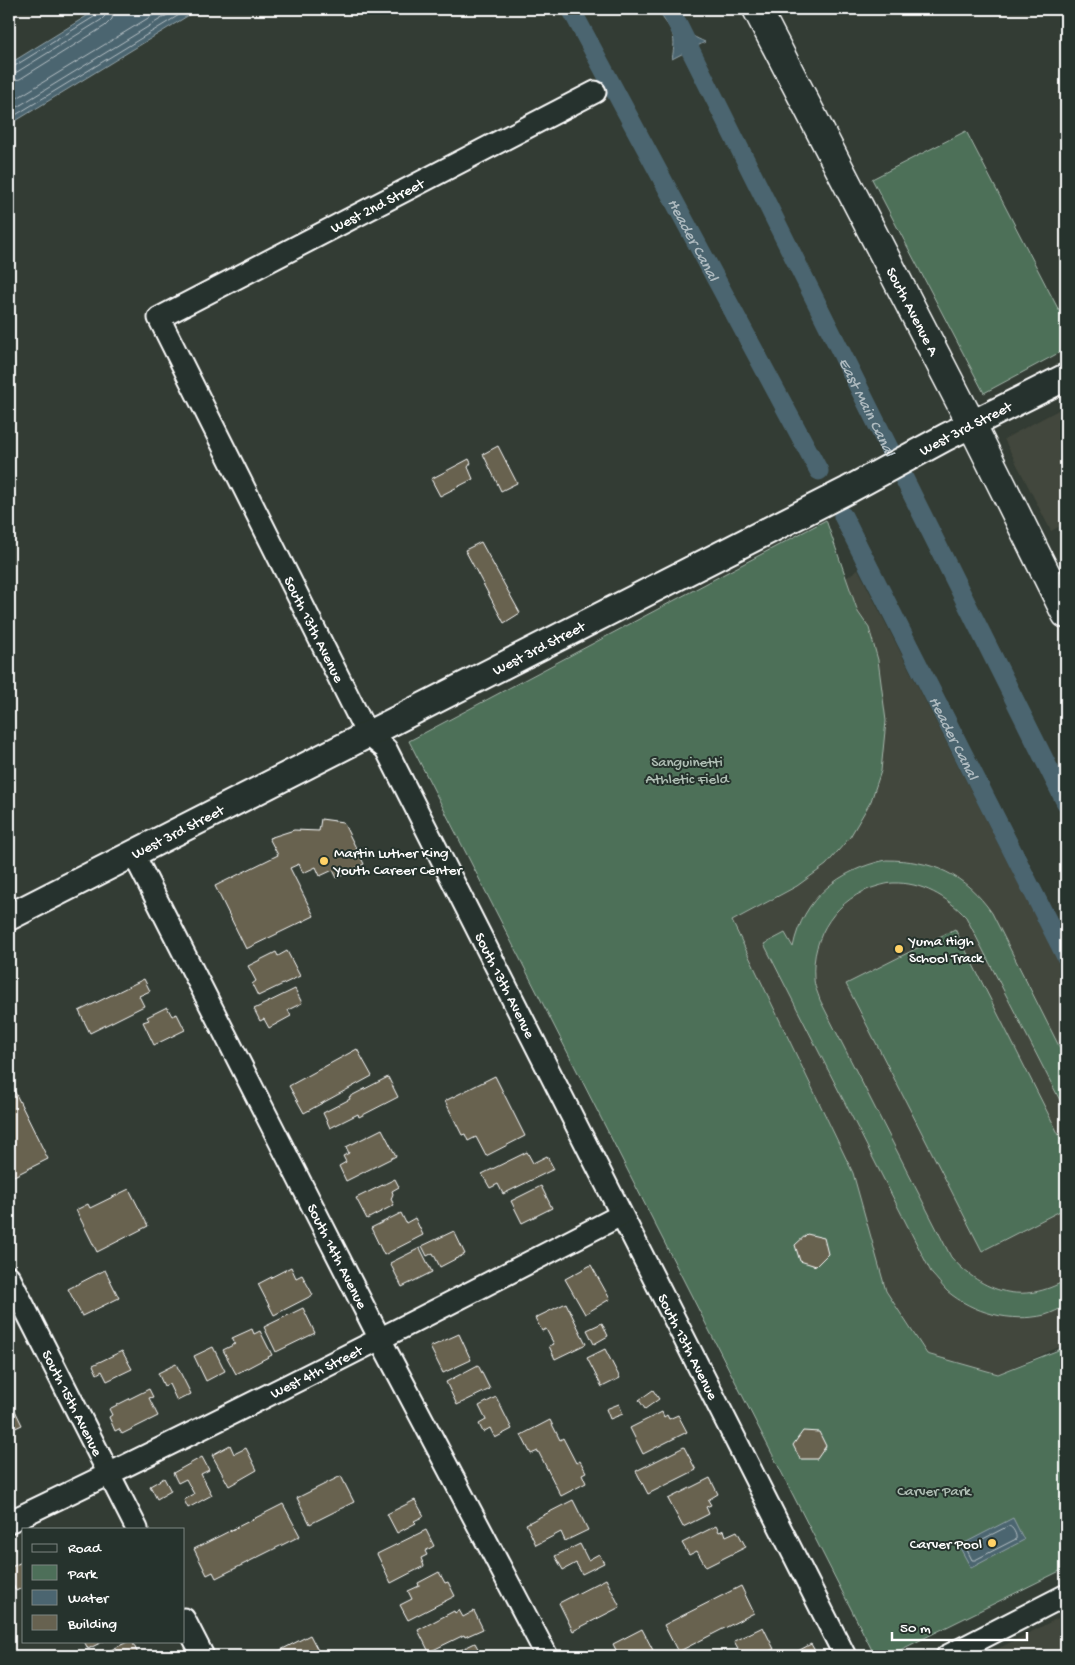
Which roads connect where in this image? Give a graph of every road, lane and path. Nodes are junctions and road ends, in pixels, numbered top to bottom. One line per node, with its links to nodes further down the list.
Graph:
1 (757, 9): 5 (main road, South Avenue A)
2 (594, 92): 3 (street, West 2nd Street)
3 (159, 318): 7 (street, South 13th Avenue)
4 (1066, 377): 5 (street, West 3rd Street)
5 (972, 425): 6 (main road, South Avenue A); 7 (street, West 3rd Street)
6 (1066, 614)
7 (367, 734): 8 (street, West 3rd Street); 10 (street, South 13th Avenue)
8 (134, 853): 9 (street, West 3rd Street); 12 (street, South 14th Avenue)
9 (9, 917)
10 (621, 1216): 12 (street, West 4th Street); 20 (street, South 13th Avenue)
11 (9, 1277): 13 (street, South 15th Avenue)
12 (380, 1339): 13 (street, West 4th Street); 19 (street, South 14th Avenue)
13 (109, 1474): 14 (street, West 4th Street); 15 (street, South 15th Avenue)
14 (9, 1522)
15 (136, 1528)
16 (1066, 1595): 21 (street)
17 (185, 1621): 18 (street)
18 (203, 1656)
19 (547, 1656)
20 (845, 1656)
21 (947, 1656)

